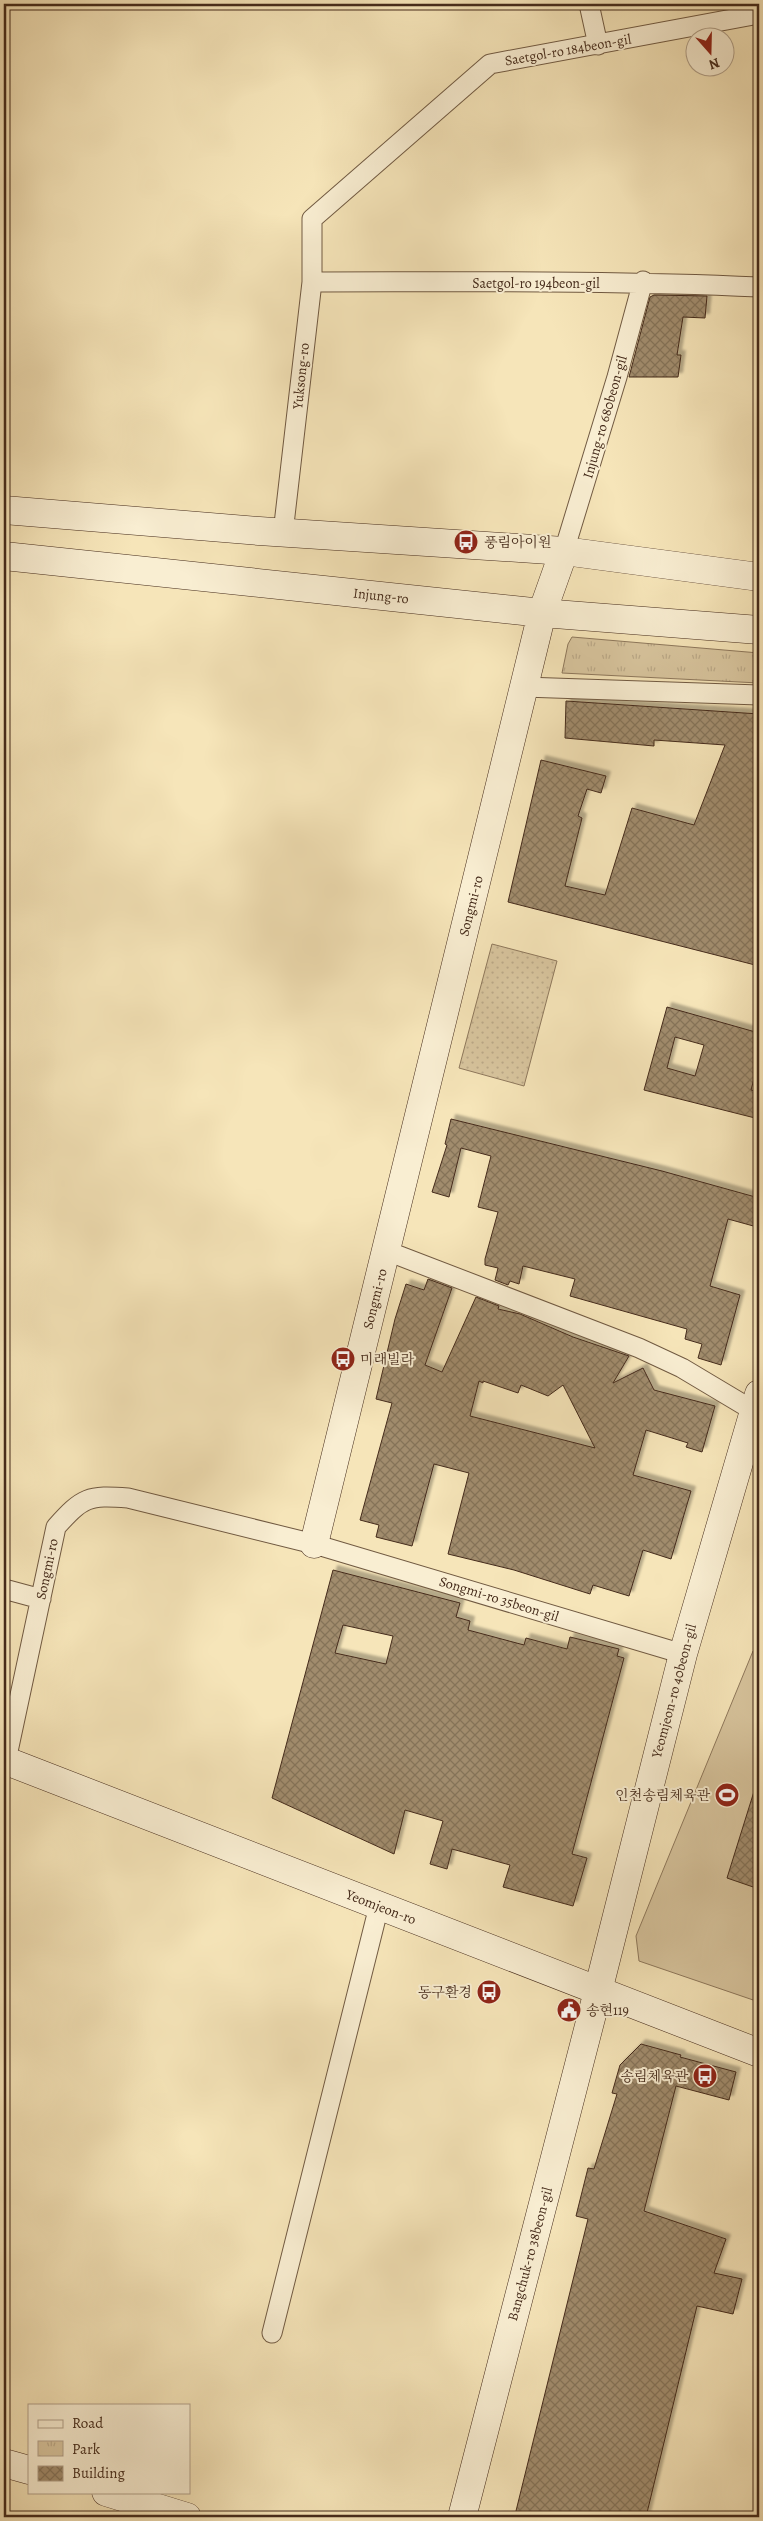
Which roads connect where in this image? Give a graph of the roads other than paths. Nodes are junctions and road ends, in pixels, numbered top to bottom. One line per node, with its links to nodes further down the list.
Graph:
1 (589, 4): 3 (street)
2 (759, 14): 3 (street, Saetgol-ro 184beon-gil)
3 (598, 45): 4 (street, Saetgol-ro 184beon-gil)
4 (312, 219): 5 (street, Yuksong-ro)
5 (312, 282): 6 (street, Saetgol-ro 194beon-gil); 9 (street, Yuksong-ro)
6 (643, 282): 7 (street, Saetgol-ro 194beon-gil); 10 (street, Injung-ro 680beon-gil)
7 (759, 287)
8 (4, 510): 9 (street)
9 (283, 533): 10 (street)
10 (564, 551): 12 (street); 13 (street, Songmi-ro)
11 (4, 556): 13 (street, Injung-ro)
12 (759, 577)
13 (542, 613): 14 (street, Injung-ro); 15 (street, Songmi-ro)
14 (759, 630)
15 (524, 686): 16 (street); 17 (street, Songmi-ro)
16 (759, 695)
17 (387, 1251): 18 (street); 19 (street, Songmi-ro)
18 (756, 1412): 22 (street, Yeomjeon-ro 40beon-gil)
19 (314, 1544): 21 (street, Songmi-ro); 22 (street, Songmi-ro 35beon-gil)
20 (4, 1589): 21 (street)
21 (41, 1599): 23 (street, Songmi-ro)
22 (683, 1654): 25 (street, Yeomjeon-ro 40beon-gil)
23 (4, 1763): 24 (street, Yeomjeon-ro)
24 (379, 1906): 25 (street, Yeomjeon-ro); 27 (street)
25 (598, 1992): 26 (street, Yeomjeon-ro); 32 (street, Bangchuk-ro 38beon-gil)
26 (759, 2053)
27 (272, 2333)
28 (4, 2463): 29 (street)
29 (28, 2470)
30 (112, 2494): 31 (street)
31 (187, 2517)
32 (462, 2517)

